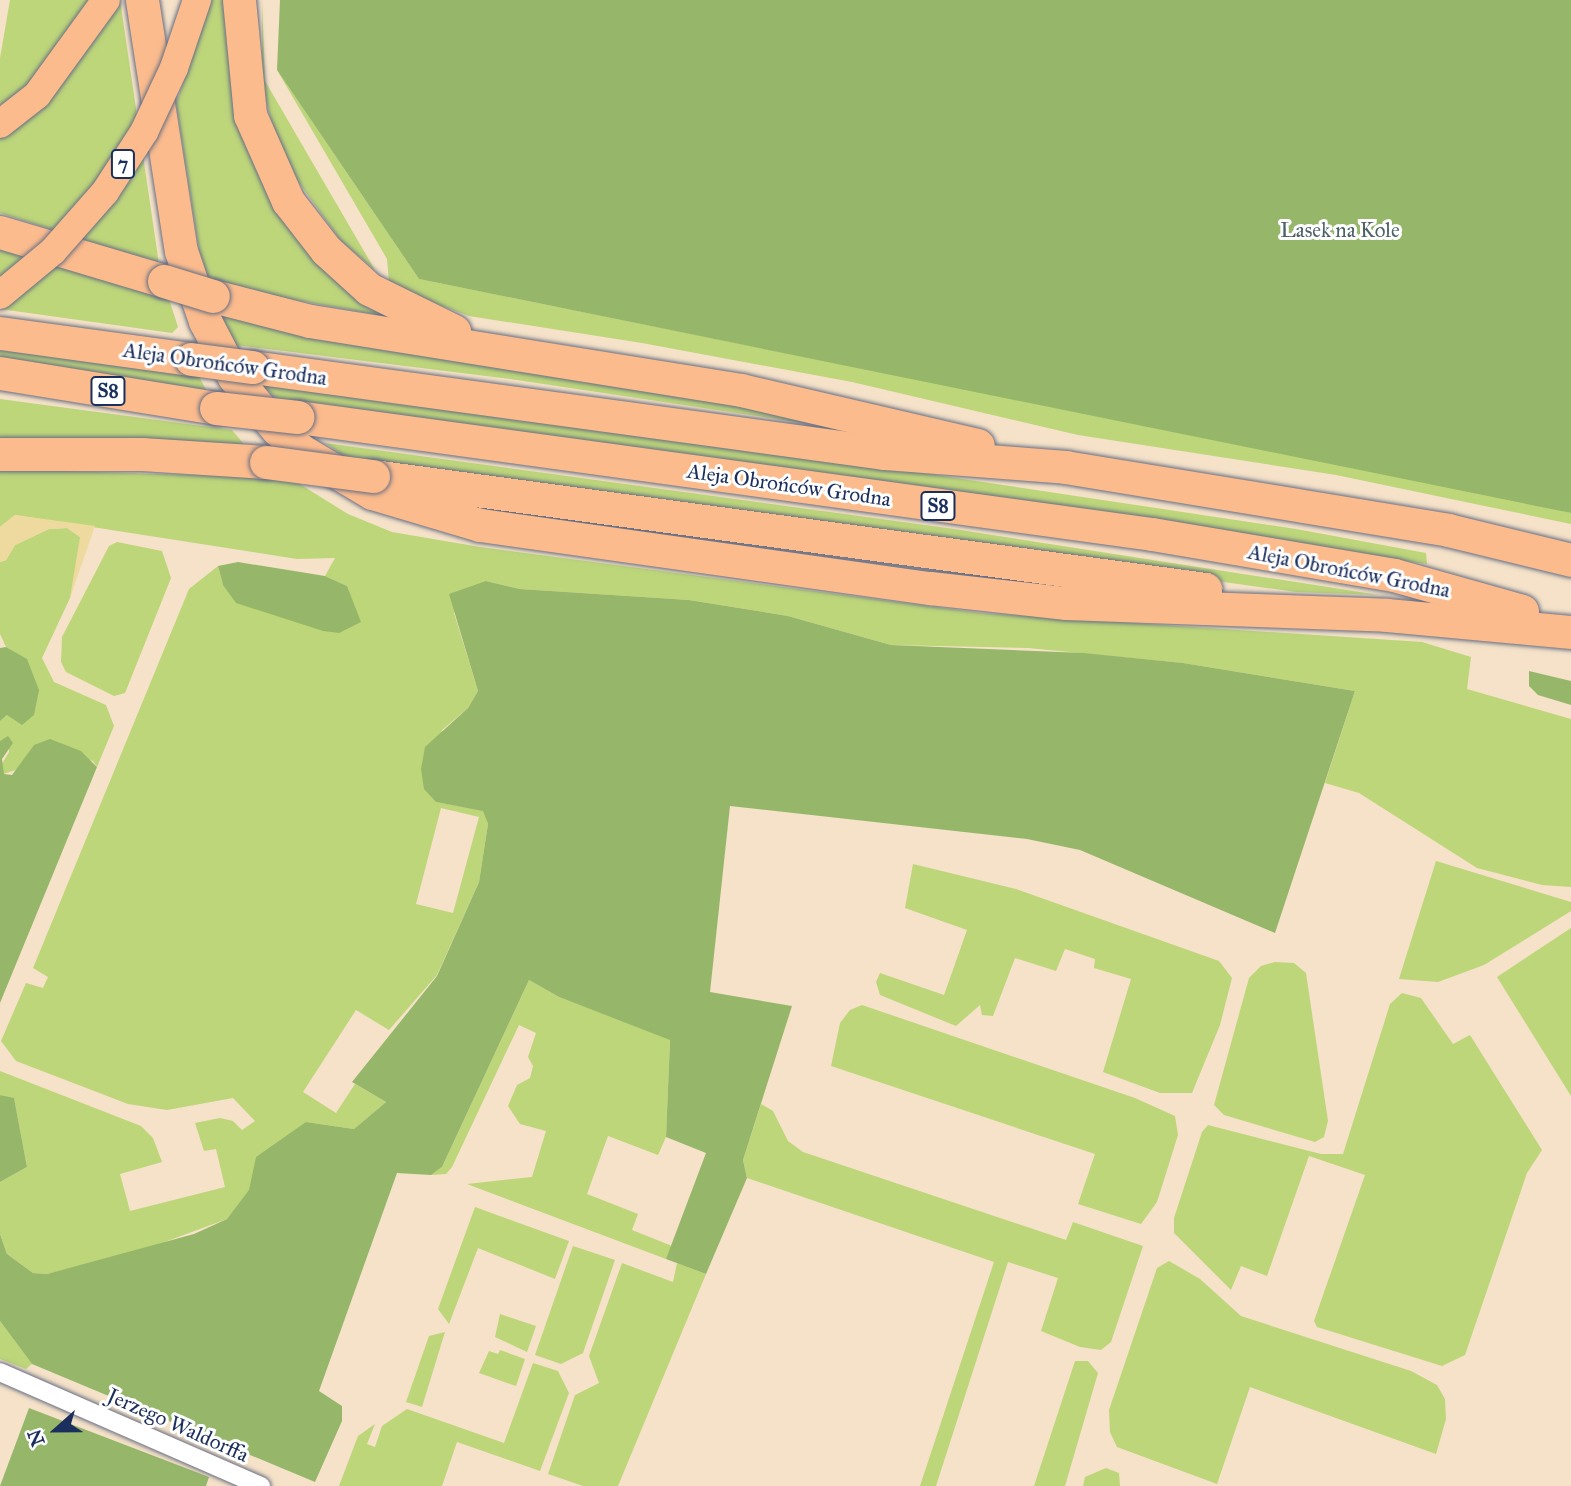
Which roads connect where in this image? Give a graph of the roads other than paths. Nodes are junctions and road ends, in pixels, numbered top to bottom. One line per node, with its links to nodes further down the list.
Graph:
1 (106, 0): 5 (main road)
2 (142, 0): 14 (highway)
3 (197, 0): 7 (main road, 7, bridge)
4 (239, 0): 9 (highway)
5 (0, 124)
6 (0, 232): 9 (highway, bridge)
7 (0, 295)
8 (0, 333): 12 (highway, Aleja Obrońców Grodna / S8, bridge)
9 (525, 356): 12 (highway)
10 (0, 373): 15 (highway, Aleja Obrońców Grodna / S8, bridge)
11 (0, 454): 14 (highway, bridge)
12 (1065, 467): 13 (highway, Aleja Obrońców Grodna / S8)
13 (1571, 560)
14 (1387, 615): 15 (highway)
15 (1571, 629)
16 (0, 1373): 17 (street, Jerzego Waldorffa)
17 (261, 1486)

